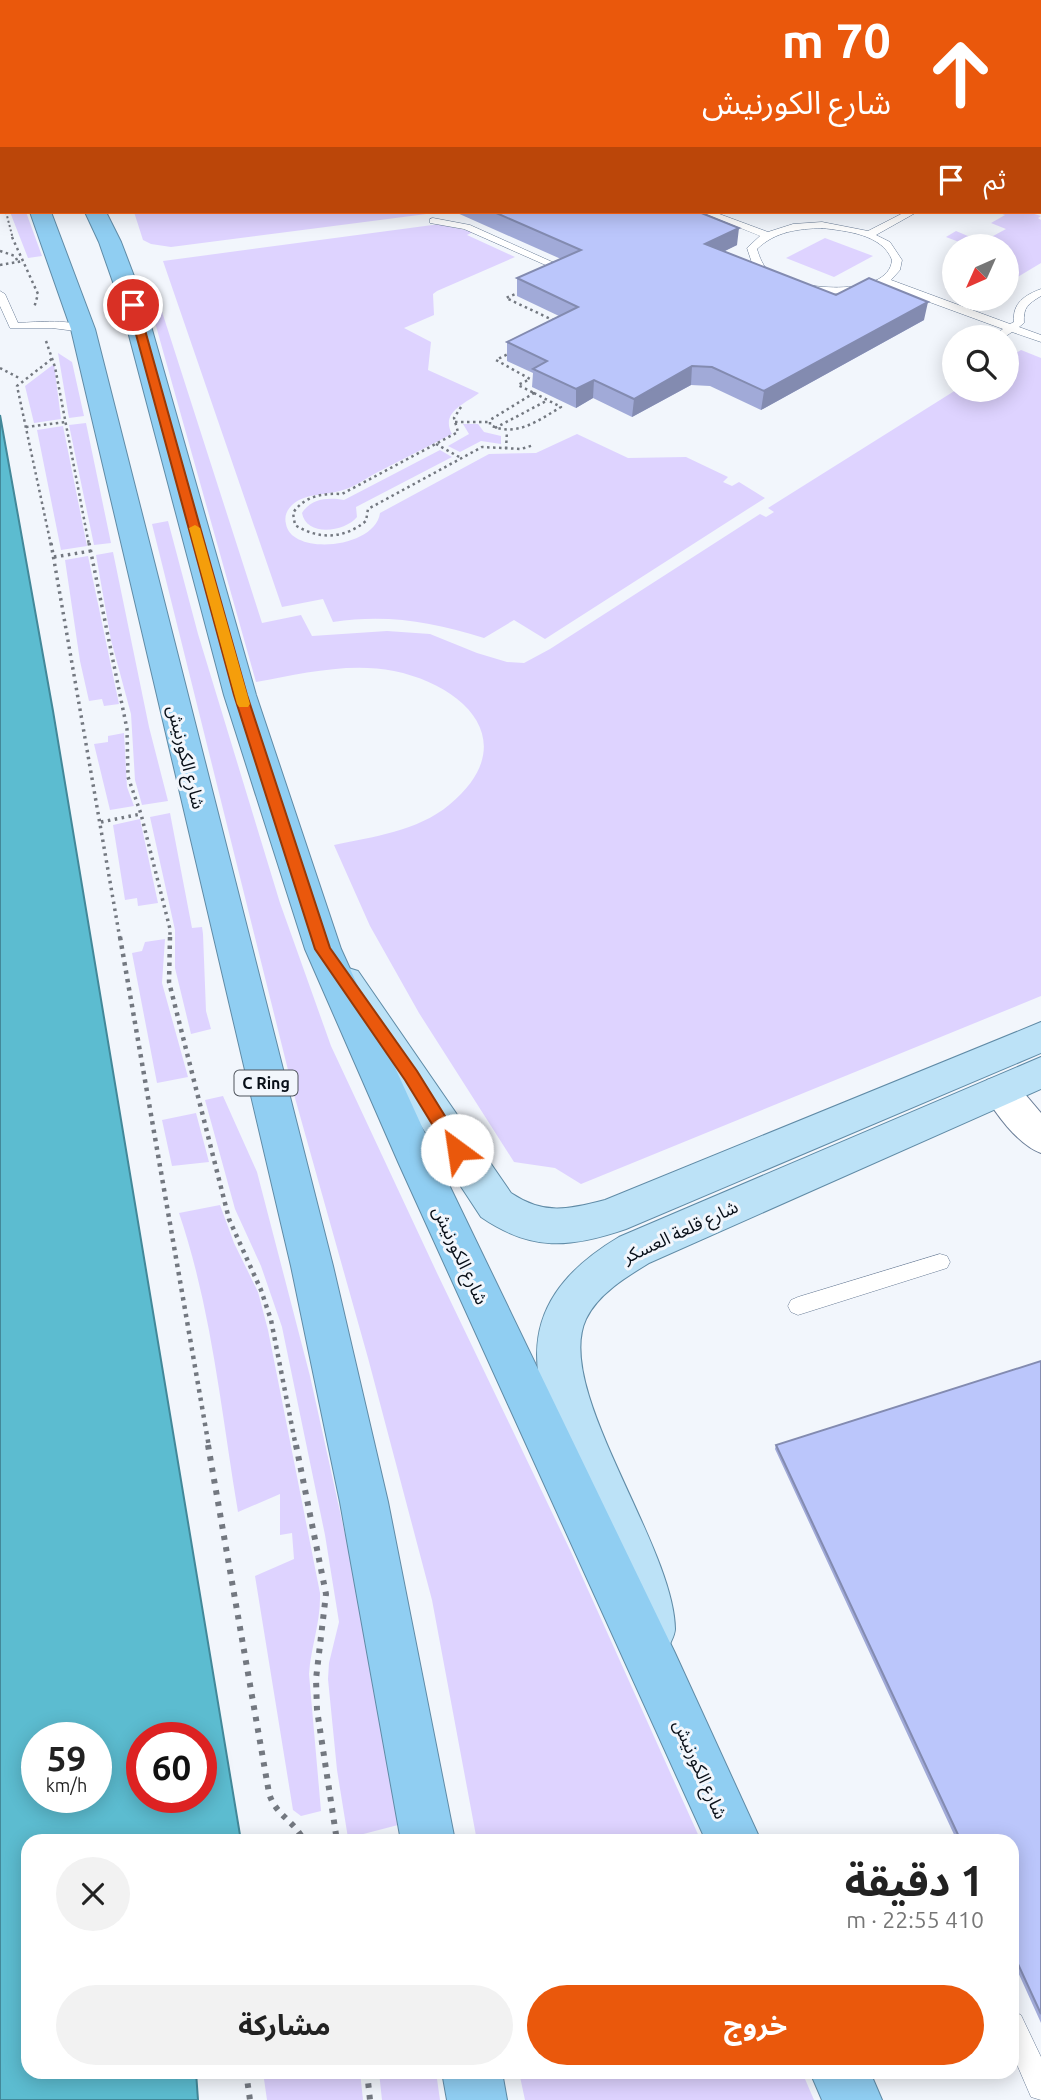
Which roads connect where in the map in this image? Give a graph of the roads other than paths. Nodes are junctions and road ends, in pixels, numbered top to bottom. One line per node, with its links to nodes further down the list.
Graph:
1 (41, 214): 14 (highway, شارع الكورنيش / C Ring)
2 (73, 214): 9 (highway)
3 (711, 214): 7 (lane)
4 (908, 214): 8 (lane)
5 (101, 217): 23 (highway, شارع الكورنيش)
6 (433, 221): 10 (lane)
7 (767, 235): 8 (lane); 11 (lane)
8 (869, 235): 11 (lane)
9 (85, 244)
10 (554, 265)
11 (883, 281): 16 (lane)
12 (1041, 292): 17 (lane)
13 (0, 294): 15 (lane)
14 (80, 318): 15 (lane); 15 (lane); 30 (highway, شارع الكورنيش / C Ring)
15 (30, 325)
16 (1012, 325)
17 (1015, 325)
18 (1019, 327): 20 (lane)
19 (1019, 328): 21 (lane)
20 (1041, 332)
21 (1041, 339)
22 (121, 349): 23 (highway)
23 (175, 458): 24 (highway, شارع الكورنيش)
24 (323, 949): 25 (main road); 29 (highway, شارع الكورنيش)
25 (1022, 1073): 26 (street); 29 (main road, شارع قلعة العسكر)
26 (1041, 1138)
27 (940, 1262): 28 (lane)
28 (798, 1306)
29 (657, 1671): 31 (highway, شارع الكورنيش)
30 (427, 1834)
31 (731, 1834)
32 (1019, 2039): 35 (lane)
33 (473, 2079): 36 (highway)
34 (843, 2079): 37 (highway)
35 (1041, 2087)
36 (477, 2100)
37 (852, 2100)

